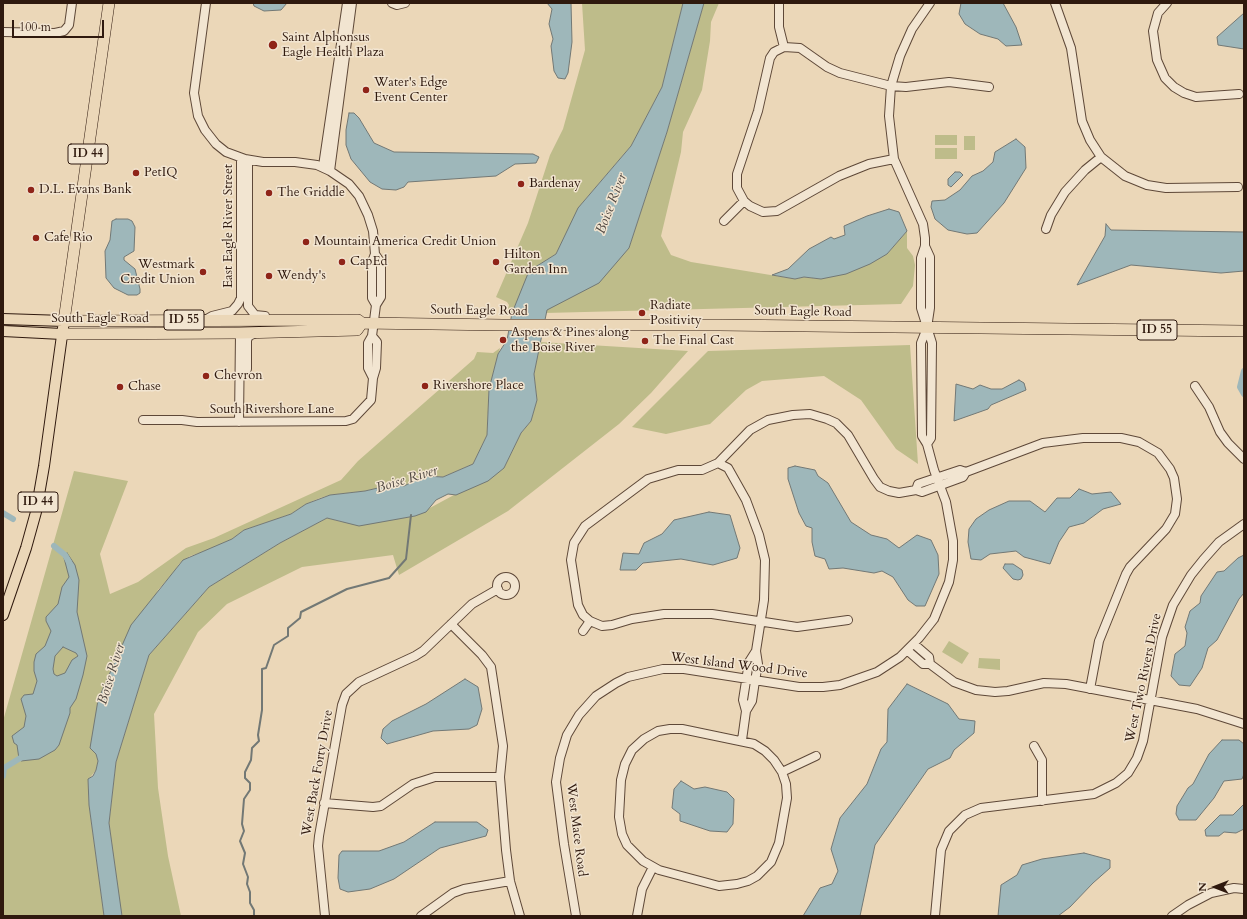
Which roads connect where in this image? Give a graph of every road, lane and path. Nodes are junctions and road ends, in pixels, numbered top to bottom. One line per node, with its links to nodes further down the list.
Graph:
1 (72, 3): 12 (street)
2 (109, 3): 28 (highway, ID 44)
3 (206, 3): 18 (street)
4 (347, 3): 20 (street)
5 (352, 3): 21 (street)
6 (392, 3): 7 (street)
7 (405, 3)
8 (779, 3): 13 (street)
9 (930, 3): 14 (street)
10 (1055, 3): 17 (street)
11 (1167, 3): 16 (street)
12 (3, 32)
13 (784, 47): 14 (street); 23 (street)
14 (892, 86): 15 (street); 19 (street)
15 (989, 87)
16 (1242, 96)
17 (1101, 157): 22 (street); 25 (street)
18 (245, 159): 20 (street); 27 (street, East Eagle River Street); 29 (street, East Eagle River Street)
19 (894, 159): 23 (street); 32 (street)
20 (323, 166): 21 (street)
21 (330, 171): 31 (street, South Rivershore Lane)
22 (1242, 187)
23 (744, 202): 24 (street)
24 (724, 221)
25 (1046, 229)
26 (3, 319): 28 (main road, South Eagle Road)
27 (204, 320): 28 (highway, South Eagle Road / ID 55); 29 (highway, South Eagle Road / ID 55)
28 (64, 321): 37 (main road, ID 44)
29 (278, 321): 30 (highway, South Eagle Road / ID 55); 35 (highway)
30 (362, 323): 31 (highway, South Eagle Road / ID 55); 36 (highway, South Eagle Road / ID 55)
31 (374, 323): 32 (highway, South Eagle Road / ID 55); 41 (street, South Rivershore Lane)
32 (927, 328): 34 (highway, South Eagle Road / ID 55); 45 (street, West Island Wood Drive)
33 (3, 331): 37 (main road, South Eagle Road)
34 (1244, 331)
35 (240, 333): 36 (highway, South Eagle Road / ID 55); 37 (highway, South Eagle Road / ID 55); 38 (street)
36 (257, 333): 38 (street)
37 (62, 334): 50 (main road, ID 44)
38 (240, 377): 41 (street)
39 (1195, 386): 42 (street)
40 (143, 420): 41 (street, South Rivershore Lane)
41 (239, 422)
42 (1244, 458)
43 (718, 463): 47 (street); 52 (street); 53 (street)
44 (966, 472): 45 (street); 46 (street); 62 (street)
45 (936, 478): 46 (street, West Island Wood Drive); 47 (street)
46 (939, 486): 47 (street); 56 (street, West Island Wood Drive)
47 (916, 490)
48 (1244, 524): 63 (street, West Two Rivers Drive)
49 (498, 589): 54 (street)
50 (3, 615)
51 (848, 620): 53 (street)
52 (590, 621): 53 (street); 55 (street)
53 (760, 622): 57 (street)
54 (451, 624): 71 (street); 73 (street, West Back Forty Drive)
55 (582, 631)
56 (914, 644): 58 (street, West Island Wood Drive); 59 (street)
57 (756, 651): 60 (street); 61 (street)
58 (908, 651): 59 (street); 61 (street, West Island Wood Drive)
59 (930, 664): 62 (street)
60 (746, 680): 61 (street, West Island Wood Drive); 64 (street); 68 (street, West Island Wood Drive)
61 (755, 681): 64 (street)
62 (1090, 689): 63 (street)
63 (1151, 700): 65 (street); 72 (street, West Two Rivers Drive)
64 (746, 711): 66 (street)
65 (1243, 721)
66 (742, 740): 70 (street); 74 (street)
67 (1034, 746): 72 (street)
68 (563, 748): 80 (street, West Mace Road)
69 (816, 756): 70 (street)
70 (782, 772): 74 (street)
71 (500, 777): 73 (street); 75 (street)
72 (1042, 801): 82 (street, West Two Rivers Drive)
73 (324, 803): 77 (street, West Back Forty Drive)
74 (653, 867): 81 (street)
75 (510, 881): 78 (street); 79 (street)
76 (1244, 889): 83 (street)
77 (325, 916)
78 (421, 916)
79 (520, 916)
80 (576, 916)
81 (637, 916)
82 (935, 916)
83 (1172, 916)

